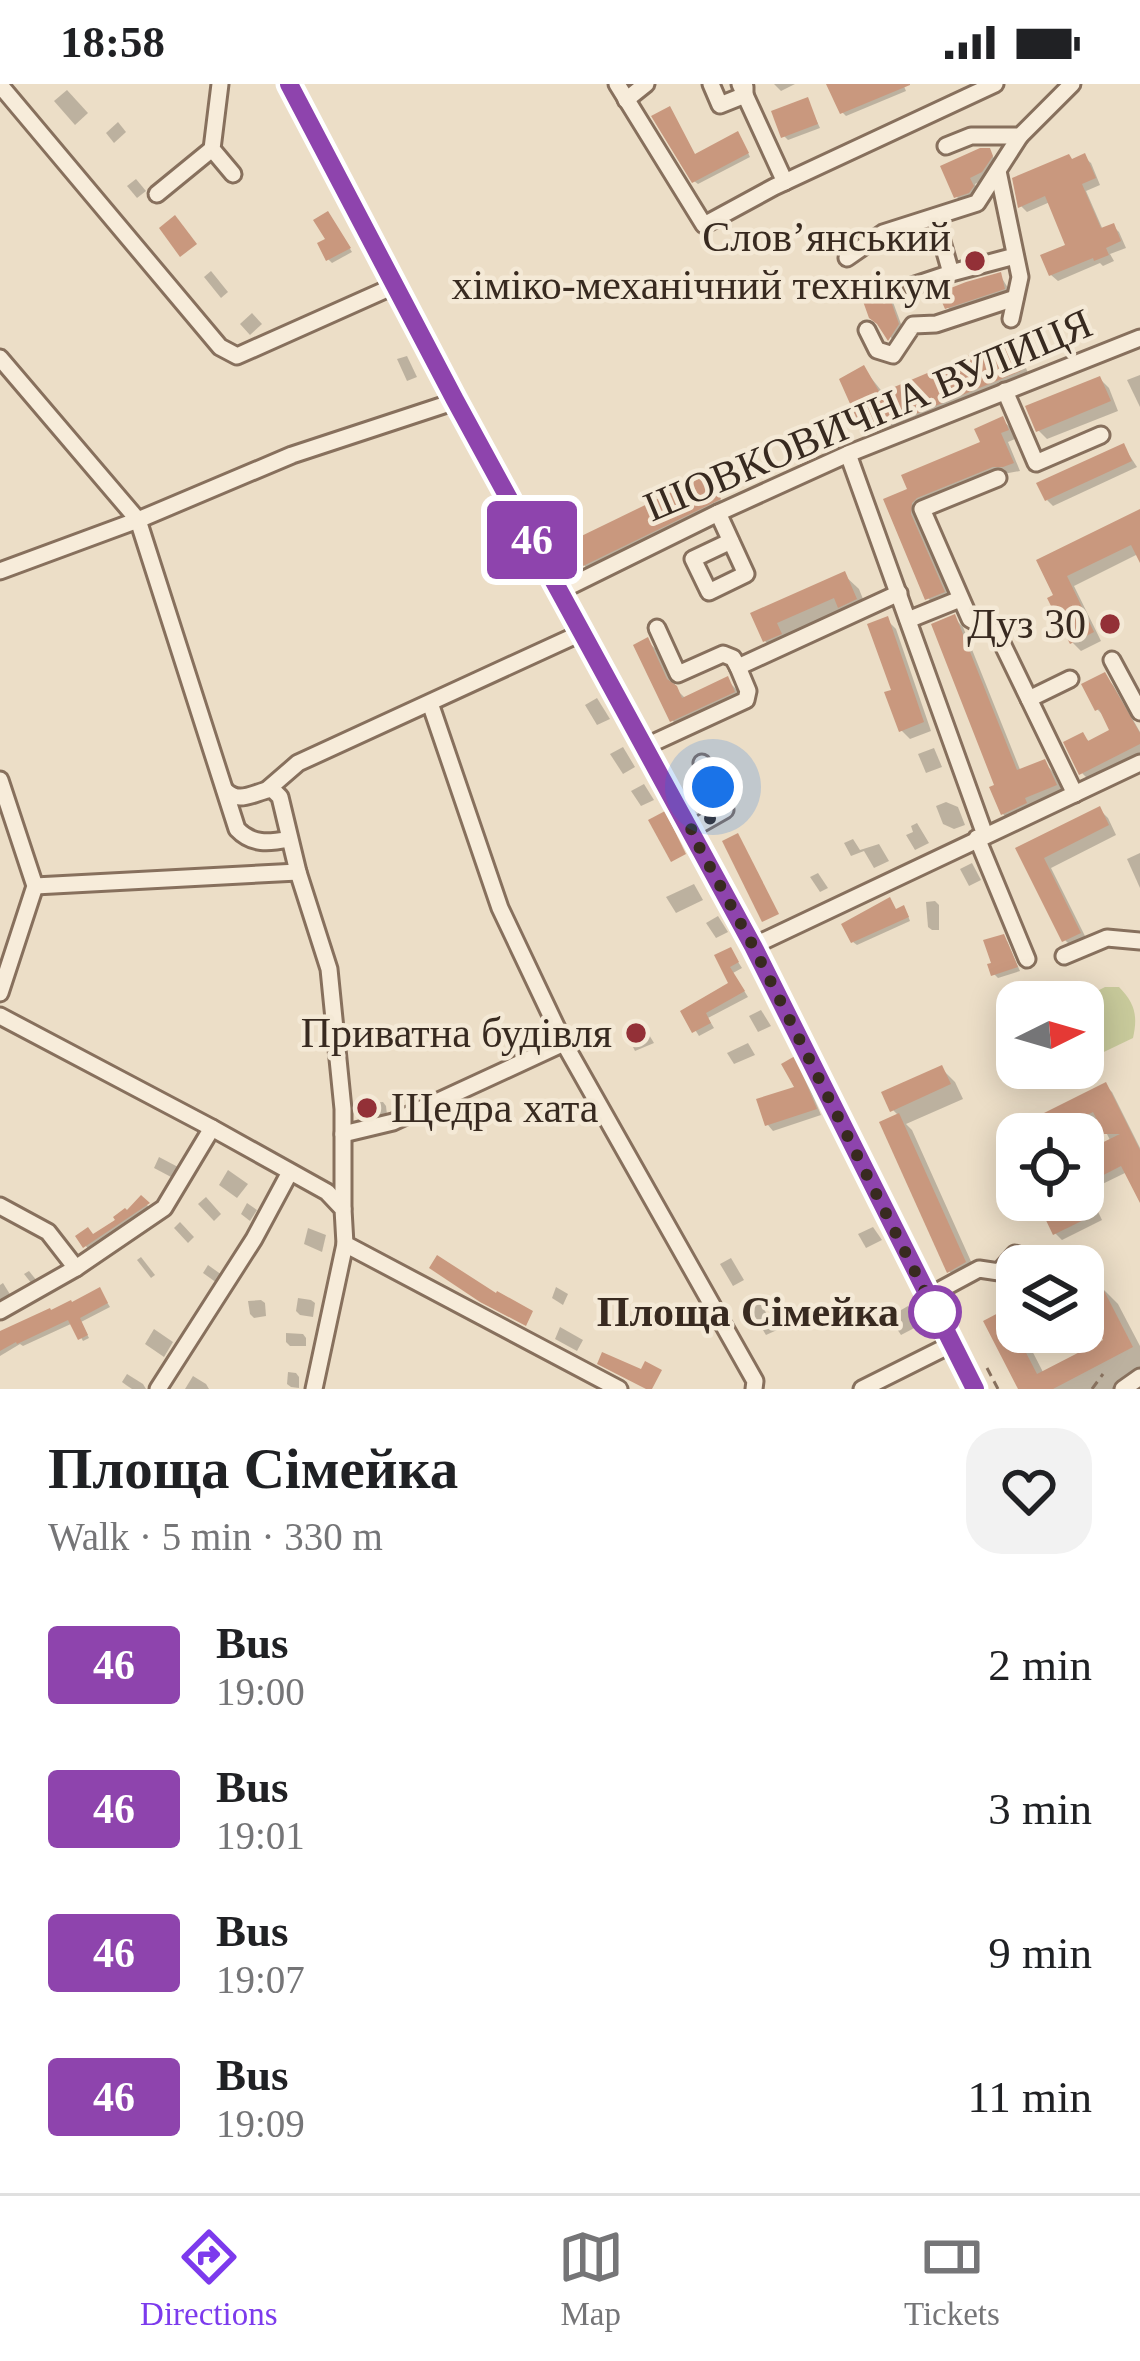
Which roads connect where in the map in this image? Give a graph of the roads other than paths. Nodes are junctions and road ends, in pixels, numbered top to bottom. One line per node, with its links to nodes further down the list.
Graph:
1 (220, 84): 13 (street)
2 (289, 84): 22 (street)
3 (616, 84): 10 (street)
4 (646, 84): 10 (street)
5 (711, 84): 9 (street)
6 (994, 84): 16 (street)
7 (1072, 84): 11 (street)
8 (0, 85): 22 (street)
9 (744, 88): 16 (street)
10 (626, 100): 16 (street)
11 (1020, 136): 12 (street); 14 (street)
12 (946, 146)
13 (212, 149): 15 (street); 17 (street)
14 (998, 171): 18 (street); 19 (street)
15 (232, 174)
16 (785, 182)
17 (157, 194)
18 (935, 217): 20 (street); 21 (street)
19 (1015, 256): 21 (street); 24 (street)
20 (847, 258)
21 (951, 273): 23 (street)
22 (394, 286): 30 (street)
23 (912, 286)
24 (1015, 298): 25 (street); 26 (street)
25 (1011, 319)
26 (867, 330)
27 (1140, 338): 29 (street, ШОВКОВИЧНА ВУЛИЦЯ)
28 (0, 358): 35 (street)
29 (1005, 392): 31 (street); 32 (street, ШОВКОВИЧНА ВУЛИЦЯ)
30 (455, 400): 35 (street); 38 (street)
31 (1101, 436)
32 (848, 454): 34 (street, ШОВКОВИЧНА ВУЛИЦЯ); 39 (street)
33 (998, 478): 40 (street)
34 (718, 513): 36 (street); 38 (street, ШОВКОВИЧНА ВУЛИЦЯ)
35 (138, 520): 37 (street); 55 (street)
36 (731, 541)
37 (0, 571)
38 (560, 591): 43 (street)
39 (899, 593): 41 (street); 45 (street)
40 (960, 599): 41 (street); 47 (street)
41 (908, 620): 60 (street)
42 (657, 628): 45 (street)
43 (581, 633): 48 (street); 50 (street)
44 (1112, 660): 49 (street)
45 (738, 667): 50 (street)
46 (1070, 680): 47 (street)
47 (1029, 699): 57 (street)
48 (430, 703): 51 (street); 70 (street)
49 (1140, 712)
50 (642, 748): 59 (street)
51 (298, 763): 56 (street); 58 (street)
52 (702, 763): 59 (street)
53 (1140, 763): 57 (street)
54 (0, 780): 63 (street)
55 (223, 787): 56 (street); 61 (street)
56 (268, 789): 58 (street)
57 (1075, 794): 60 (street)
58 (282, 804): 61 (street)
59 (690, 830): 65 (street)
60 (981, 836): 65 (street); 67 (street)
61 (289, 838): 62 (street)
62 (298, 872): 63 (street); 72 (street)
63 (35, 886): 68 (street)
64 (1140, 941): 66 (street)
65 (753, 946): 79 (street)
66 (1064, 956)
67 (1027, 959)
68 (0, 993)
69 (0, 1016): 71 (street)
70 (564, 1042): 72 (street); 86 (street)
71 (212, 1128): 73 (street); 77 (street)
72 (343, 1134): 75 (street)
73 (290, 1172): 75 (street); 84 (street)
74 (0, 1206): 77 (street)
75 (343, 1209): 76 (street)
76 (345, 1244): 83 (street); 85 (street)
77 (76, 1268): 80 (street)
78 (996, 1272): 79 (street)
79 (927, 1297): 81 (street)
80 (0, 1311)
81 (952, 1344): 87 (street); 88 (street)
82 (1140, 1376): 89 (street)
83 (607, 1386)
84 (158, 1389)
85 (314, 1389)
86 (754, 1389)
87 (862, 1389)
88 (975, 1389)
89 (1123, 1389)

